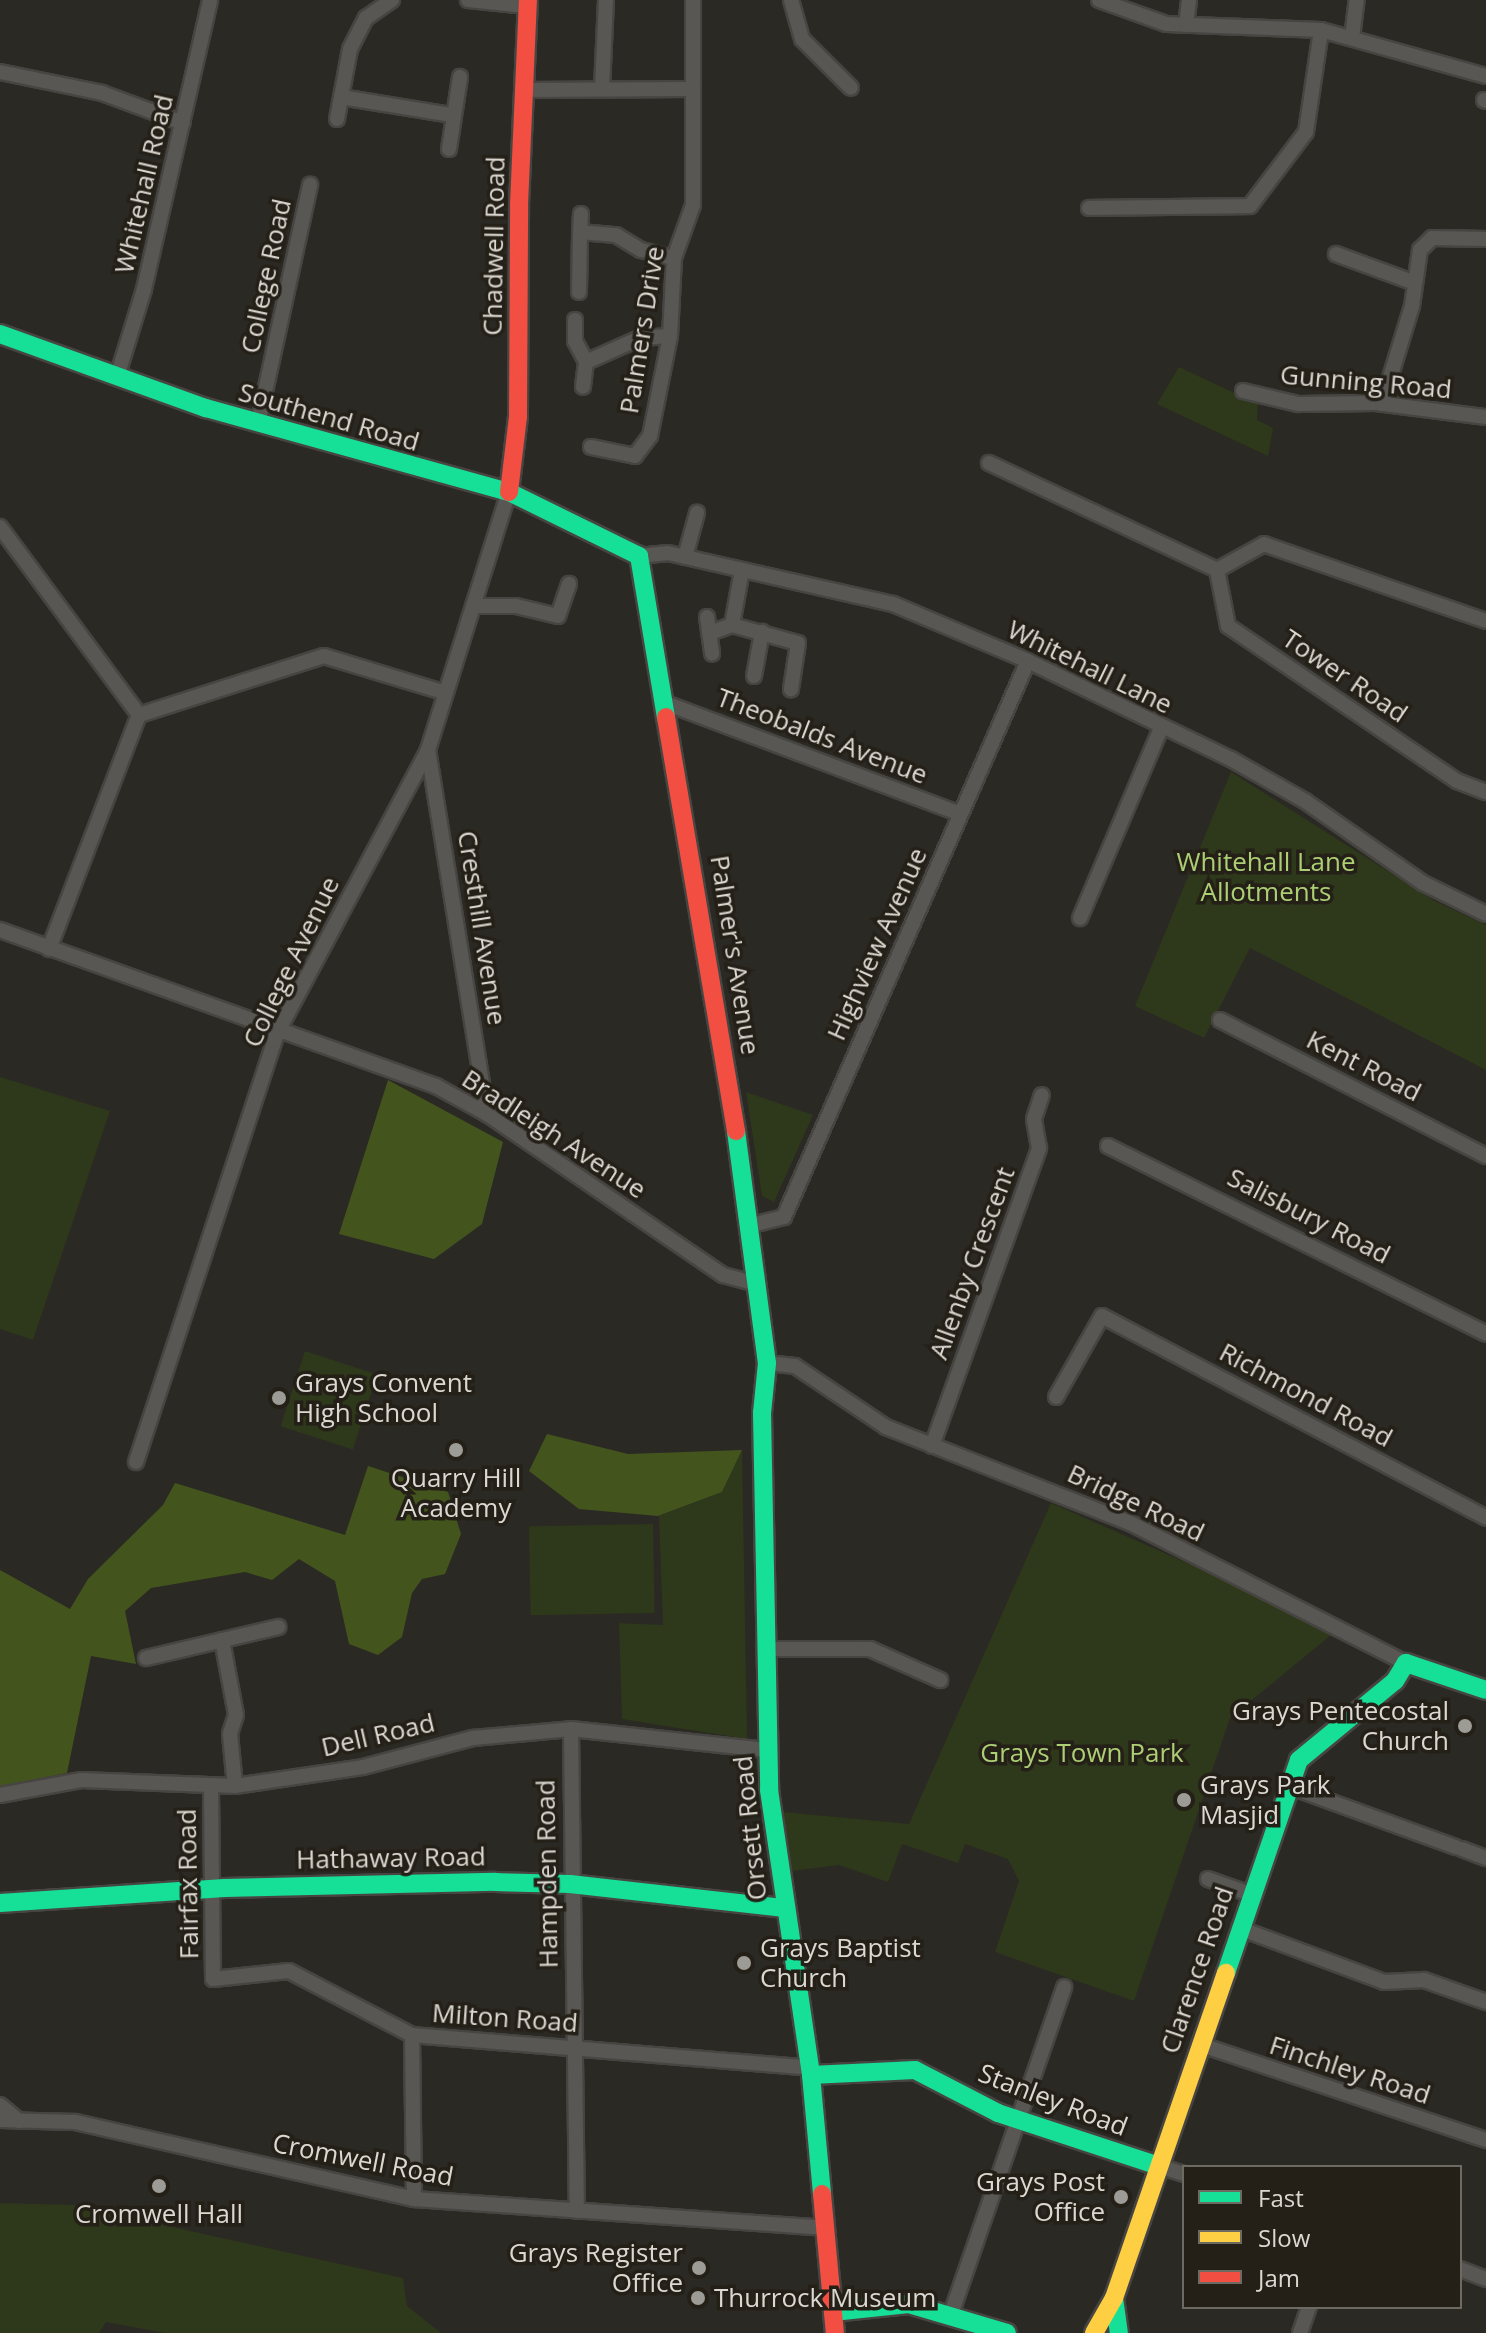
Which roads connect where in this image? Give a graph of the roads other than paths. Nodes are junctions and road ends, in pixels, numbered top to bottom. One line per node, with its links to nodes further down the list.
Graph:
1 (210, 0): 24 (street, Whitehall Road)
2 (389, 0): 21 (street)
3 (468, 0): 10 (street)
4 (606, 0): 17 (street)
5 (693, 0): 19 (street, Palmers Drive)
6 (791, 0): 18 (street)
7 (1099, 0): 11 (street)
8 (1189, 0): 11 (street)
9 (1357, 0): 13 (street)
10 (528, 3): 20 (main road, Chadwell Road)
11 (1186, 25): 12 (street)
12 (1321, 30): 13 (street); 27 (street)
13 (1352, 38): 15 (street)
14 (0, 72): 24 (street)
15 (1486, 76)
16 (460, 77): 22 (street)
17 (602, 88): 19 (street); 20 (street)
18 (851, 88)
19 (693, 89): 32 (street, Palmers Drive)
20 (523, 90): 47 (main road, Chadwell Road)
21 (341, 97): 22 (street); 23 (street)
22 (451, 115): 25 (street)
23 (337, 119)
24 (183, 123): 39 (street, Whitehall Road)
25 (449, 149)
26 (310, 185): 44 (street, College Road)
27 (1089, 208)
28 (581, 214): 29 (street)
29 (580, 232): 32 (street); 34 (street)
30 (1486, 239): 33 (street)
31 (1336, 254): 33 (street)
32 (674, 258): 37 (street, Palmers Drive)
33 (1415, 283): 42 (street)
34 (579, 292)
35 (575, 320): 38 (street)
36 (0, 334): 39 (main road, Southend Road)
37 (670, 336): 38 (street); 45 (street, Palmers Drive)
38 (586, 362): 40 (street)
39 (117, 377): 44 (main road, Southend Road)
40 (583, 387)
41 (1243, 391): 42 (street, Gunning Road)
42 (1382, 404): 43 (street, Gunning Road)
43 (1486, 417)
44 (258, 424): 47 (main road, Southend Road)
45 (591, 447)
46 (989, 463): 53 (street)
47 (509, 492): 50 (main road, Southend Road); 55 (street, College Avenue)
48 (697, 513): 51 (street)
49 (0, 527): 67 (street)
50 (639, 556): 51 (street, Whitehall Lane); 66 (main road, Palmer's Avenue)
51 (685, 557): 52 (street, Whitehall Lane)
52 (742, 570): 58 (street); 62 (street, Whitehall Lane)
53 (1217, 570): 57 (street); 70 (street, Tower Road)
54 (569, 584): 55 (street)
55 (473, 606): 65 (street, College Avenue)
56 (707, 617): 60 (street)
57 (1486, 621)
58 (732, 625): 59 (street); 60 (street)
59 (762, 632): 63 (street); 64 (street)
60 (710, 633): 61 (street)
61 (712, 654)
62 (1028, 661): 68 (street, Whitehall Lane); 71 (street, Highview Avenue)
63 (754, 676)
64 (791, 689)
65 (446, 693): 67 (street); 69 (street, College Avenue)
66 (668, 704): 71 (street, Theobalds Avenue); 82 (main road, Palmer's Avenue)
67 (139, 715): 75 (street)
68 (1161, 728): 72 (street, Whitehall Lane); 73 (street)
69 (428, 750): 77 (street, College Avenue); 79 (street, Cresthill Avenue)
70 (1486, 792)
71 (960, 814): 82 (street, Highview Avenue)
72 (1486, 914)
73 (1080, 918)
74 (0, 930): 75 (street, Bradleigh Avenue)
75 (49, 949): 77 (street, Bradleigh Avenue)
76 (1220, 1020): 81 (street, Kent Road)
77 (281, 1027): 79 (street, Bradleigh Avenue); 88 (street, College Avenue)
78 (1042, 1095): 87 (street, Allenby Crescent)
79 (487, 1114): 83 (street, Bradleigh Avenue)
80 (1108, 1146): 84 (street, Salisbury Road)
81 (1486, 1156)
82 (752, 1225): 83 (main road, Palmer's Avenue)
83 (756, 1284): 85 (main road, Palmer's Avenue)
84 (1486, 1334)
85 (767, 1363): 87 (street, Bridge Road); 92 (main road, Orsett Road)
86 (1056, 1397): 89 (street, Richmond Road)
87 (932, 1446): 94 (street, Bridge Road)
88 (136, 1462)
89 (1486, 1518)
90 (278, 1627): 91 (street)
91 (222, 1640): 93 (street); 99 (street)
92 (768, 1649): 95 (street); 98 (main road, Orsett Road)
93 (146, 1658)
94 (1406, 1663): 96 (main road, Bridge Road); 100 (main road, Clarence Road)
95 (940, 1680)
96 (1486, 1690)
97 (571, 1729): 98 (street, Dell Road); 99 (street, Dell Road); 105 (street, Hampden Road)
98 (767, 1750): 109 (main road, Orsett Road)
99 (235, 1786): 101 (street, Dell Road)
100 (1288, 1786): 103 (street); 107 (main road, Clarence Road)
101 (211, 1789): 102 (street, Dell Road); 106 (street, Fairfax Road)
102 (0, 1795)
103 (1486, 1858)
104 (1208, 1879): 107 (street)
105 (570, 1884): 106 (main road, Hathaway Road); 109 (main road, Hathaway Road); 116 (street, Hampden Road)
106 (212, 1891): 108 (main road, Hathaway Road); 111 (street, Fairfax Road)
107 (1250, 1894): 110 (main road, Clarence Road)
108 (0, 1903)
109 (783, 1908): 117 (main road, Orsett Road)
110 (1239, 1928): 113 (street); 115 (main road, Clarence Road)
111 (213, 1979): 114 (street, Milton Road)
112 (1064, 1987): 120 (street)
113 (1486, 2002)
114 (412, 2035): 116 (street, Milton Road); 125 (street)
115 (1199, 2044): 122 (street, Finchley Road); 123 (main road, Clarence Road)
116 (575, 2046): 117 (street, Milton Road); 126 (street, Hampden Road)
117 (810, 2072): 120 (main road, Stanley Road); 127 (main road, Orsett Road)
118 (0, 2105): 121 (street)
119 (0, 2120): 121 (street, Cromwell Road)
120 (1017, 2120): 123 (main road, Stanley Road); 133 (street)
121 (19, 2121): 125 (street, Cromwell Road)
122 (1486, 2140)
123 (1159, 2166): 124 (street, Stanley Road); 130 (main road, Clarence Road)
124 (1182, 2173)
125 (414, 2199): 126 (street, Cromwell Road)
126 (577, 2211): 127 (street, Cromwell Road)
127 (824, 2228): 132 (main road, Orsett Road)
128 (1462, 2270): 129 (street)
129 (1486, 2279)
130 (1114, 2298): 136 (main road, Clarence Road); 137 (main road)
131 (1308, 2309): 138 (street)
132 (833, 2312): 133 (main road); 134 (main road, Orsett Road)
133 (951, 2314): 135 (main road)
134 (835, 2333)
135 (1007, 2333)
136 (1094, 2333)
137 (1119, 2333)
138 (1300, 2333)

